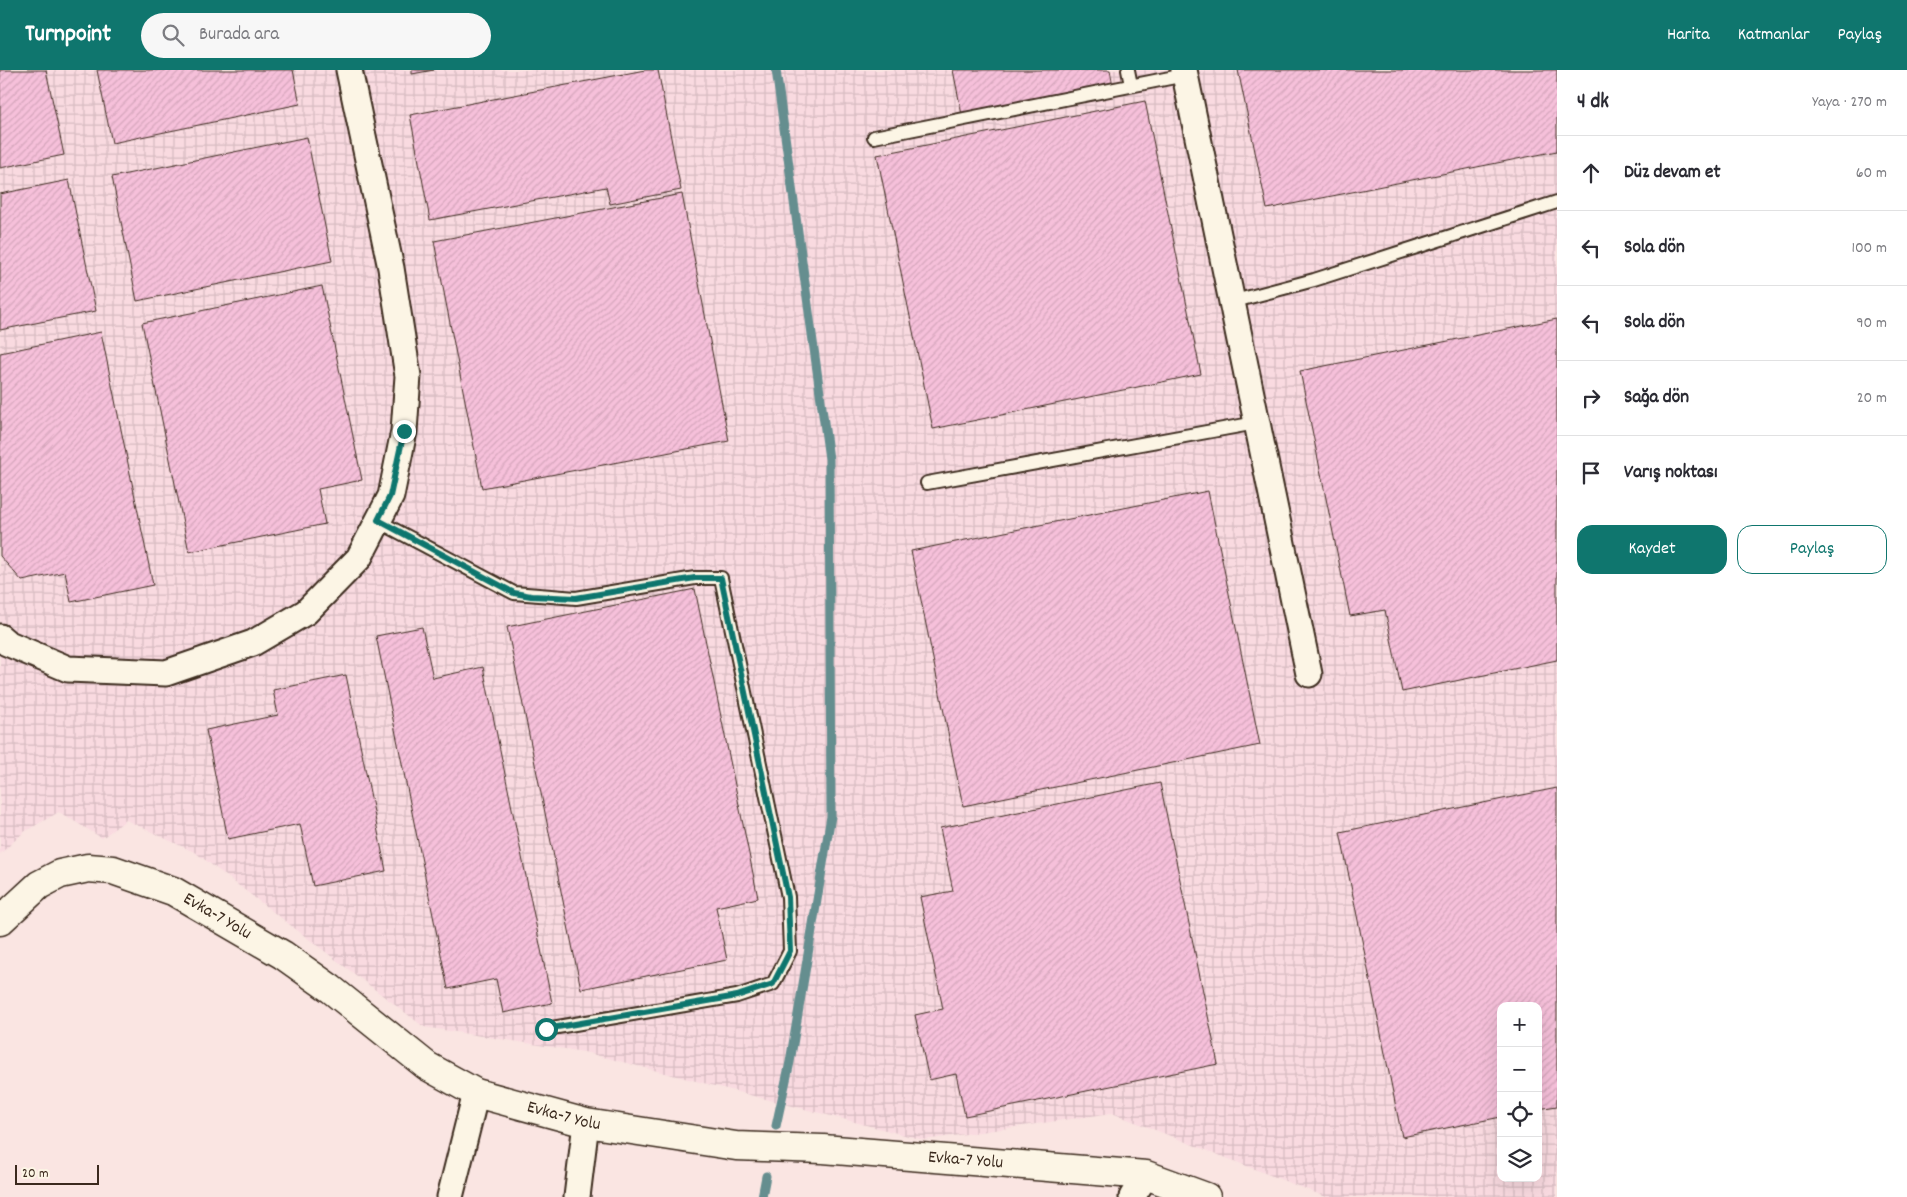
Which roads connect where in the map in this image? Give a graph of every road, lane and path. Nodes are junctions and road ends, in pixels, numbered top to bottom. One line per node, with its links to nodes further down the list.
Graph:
1 (349, 70): 10 (street)
2 (1128, 70): 4 (lane)
3 (1184, 72): 4 (lane); 7 (street)
4 (1131, 85): 5 (lane)
5 (874, 137)
6 (1557, 202): 7 (lane)
7 (1231, 302): 8 (street)
8 (1256, 423): 9 (lane); 12 (street)
9 (926, 483)
10 (378, 520): 11 (street); 14 (lane)
11 (0, 637)
12 (1309, 674)
13 (0, 921): 15 (street, Evka-7 Yolu)
14 (546, 1029)
15 (476, 1093): 16 (street, Evka-7 Yolu); 18 (street)
16 (586, 1123): 17 (street, Evka-7 Yolu); 19 (street)
17 (1139, 1186): 20 (street, Evka-7 Yolu)
18 (450, 1197)
19 (577, 1197)
20 (1206, 1197)

